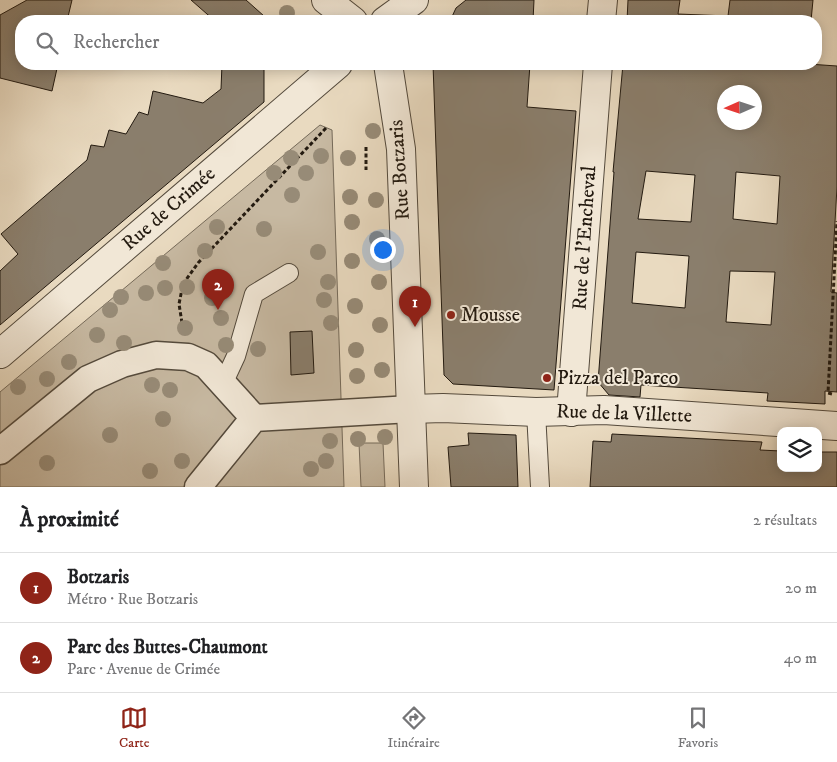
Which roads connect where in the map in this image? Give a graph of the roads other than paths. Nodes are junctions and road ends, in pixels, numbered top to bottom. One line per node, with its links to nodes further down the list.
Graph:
1 (326, 0): 4 (street)
2 (414, 0): 5 (street)
3 (603, 0): 6 (street)
4 (345, 15)
5 (393, 15)
6 (602, 15)
7 (331, 70): 11 (street, Rue de Crimée)
8 (389, 70): 13 (street, Rue Botzaris)
9 (598, 70): 15 (street, Rue de l'Encheval)
10 (289, 273): 12 (lane)
11 (0, 354)
12 (223, 384): 16 (street); 18 (street)
13 (411, 409): 14 (street, Rue de la Villette); 16 (street); 20 (street, Rue Botzaris)
14 (536, 412): 15 (street, Rue de la Villette); 21 (lane)
15 (571, 412): 17 (street, Rue de la Villette)
16 (254, 418): 19 (street)
17 (837, 426)
18 (0, 451)
19 (198, 487)
20 (414, 487)
21 (540, 487)

